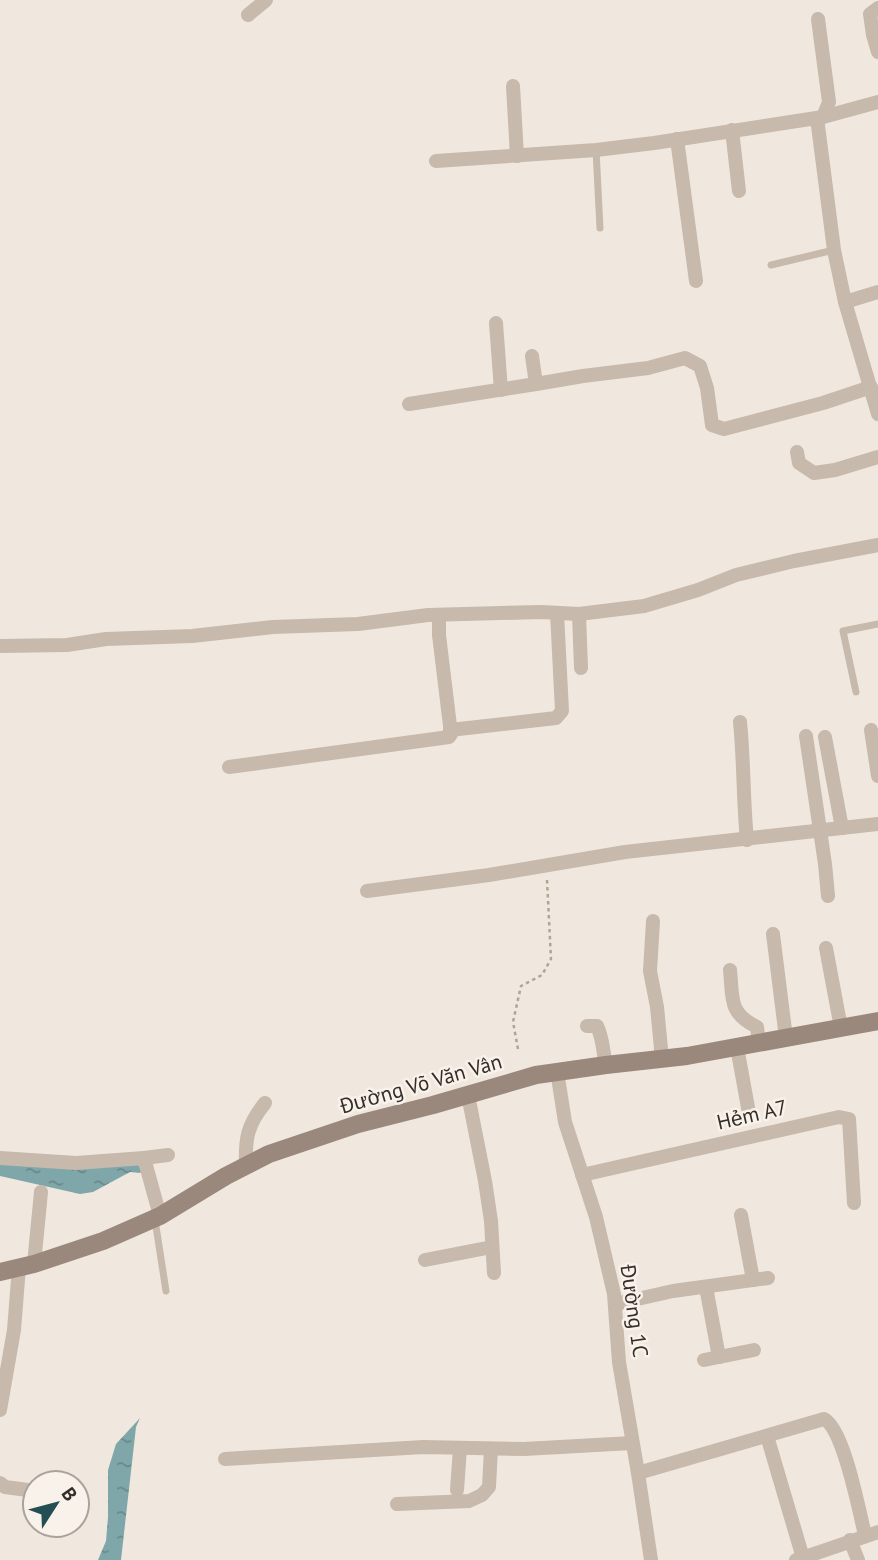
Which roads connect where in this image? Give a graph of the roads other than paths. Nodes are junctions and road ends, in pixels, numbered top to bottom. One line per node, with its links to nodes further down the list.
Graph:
1 (266, 0): 3 (street)
2 (878, 8): 5 (street)
3 (248, 15)
4 (818, 19): 8 (street)
5 (878, 51)
6 (513, 86): 12 (street)
7 (878, 102): 8 (street)
8 (820, 118): 9 (street); 16 (street)
9 (732, 130): 10 (street); 14 (street)
10 (677, 139): 11 (street); 18 (street)
11 (596, 150): 12 (street); 15 (lane)
12 (517, 156): 13 (street)
13 (436, 161)
14 (739, 191)
15 (600, 228)
16 (834, 250): 17 (lane); 20 (street)
17 (771, 265)
18 (695, 281)
19 (878, 292): 20 (street)
20 (845, 302): 24 (street)
21 (496, 323): 25 (street)
22 (531, 356): 23 (street)
23 (536, 384): 24 (street); 25 (street)
24 (871, 387): 27 (street)
25 (501, 390): 26 (street)
26 (409, 404)
27 (878, 414)
28 (797, 452): 29 (street)
29 (878, 457)
30 (878, 545): 32 (street)
31 (557, 613): 32 (street); 33 (street); 39 (street)
32 (579, 614): 36 (street)
33 (439, 615): 35 (street); 39 (street)
34 (878, 624): 37 (lane)
35 (0, 646)
36 (582, 668)
37 (856, 692)
38 (740, 722): 48 (street)
39 (450, 730): 43 (street)
40 (871, 730): 44 (street)
41 (806, 736): 47 (street)
42 (825, 737): 46 (street)
43 (229, 767)
44 (878, 776)
45 (878, 824): 46 (street)
46 (842, 828): 47 (street)
47 (819, 831): 48 (street); 50 (street)
48 (747, 840): 49 (street)
49 (367, 891)
50 (828, 896)
51 (653, 921): 61 (street)
52 (773, 934): 58 (street)
53 (826, 948): 57 (street)
54 (730, 970): 59 (street)
55 (878, 1021): 57 (street, Đường Võ Văn Vân)
56 (587, 1026): 62 (street)
57 (841, 1028): 58 (street, Đường Võ Văn Vân)
58 (786, 1038): 59 (street, Đường Võ Văn Vân)
59 (759, 1043): 60 (street, Đường Võ Văn Vân)
60 (737, 1047): 61 (street, Đường Võ Văn Vân); 66 (street)
61 (662, 1059): 62 (street, Đường Võ Văn Vân)
62 (606, 1065): 63 (street, Đường Võ Văn Vân)
63 (556, 1071): 64 (street, Đường Võ Văn Vân); 71 (street, Đường 1C)
64 (468, 1095): 70 (street, Đường Võ Văn Vân); 76 (street)
65 (265, 1103): 70 (street)
66 (749, 1113)
67 (168, 1155): 69 (street)
68 (0, 1158): 69 (street)
69 (144, 1158): 75 (street)
70 (246, 1166): 75 (street, Đường Võ Văn Vân)
71 (582, 1175): 73 (street, Hẻm A7); 83 (street, Đường 1C)
72 (41, 1192): 78 (street)
73 (854, 1203)
74 (741, 1215): 81 (street)
75 (157, 1217): 78 (street, Đường Võ Văn Vân); 82 (lane)
76 (492, 1247): 77 (street); 80 (street)
77 (425, 1260)
78 (26, 1266): 79 (street, Đường Võ Văn Vân); 85 (street)
79 (0, 1272)
80 (494, 1273)
81 (706, 1287): 83 (street); 84 (street)
82 (166, 1291)
83 (615, 1304): 87 (street, Đường 1C)
84 (754, 1350)
85 (0, 1410)
86 (767, 1436): 91 (street); 96 (street); 98 (street)
87 (632, 1443): 89 (street); 91 (street, Đường 1C)
88 (460, 1448): 89 (street); 90 (street); 94 (street)
89 (491, 1448): 95 (street)
90 (225, 1459)
91 (638, 1473): 99 (street, Đường 1C)
92 (0, 1483): 93 (street)
93 (21, 1489)
94 (457, 1490)
95 (397, 1504)
96 (872, 1533): 97 (street)
97 (850, 1541): 98 (street); 100 (street)
98 (799, 1559)
99 (651, 1560)
100 (858, 1560)

